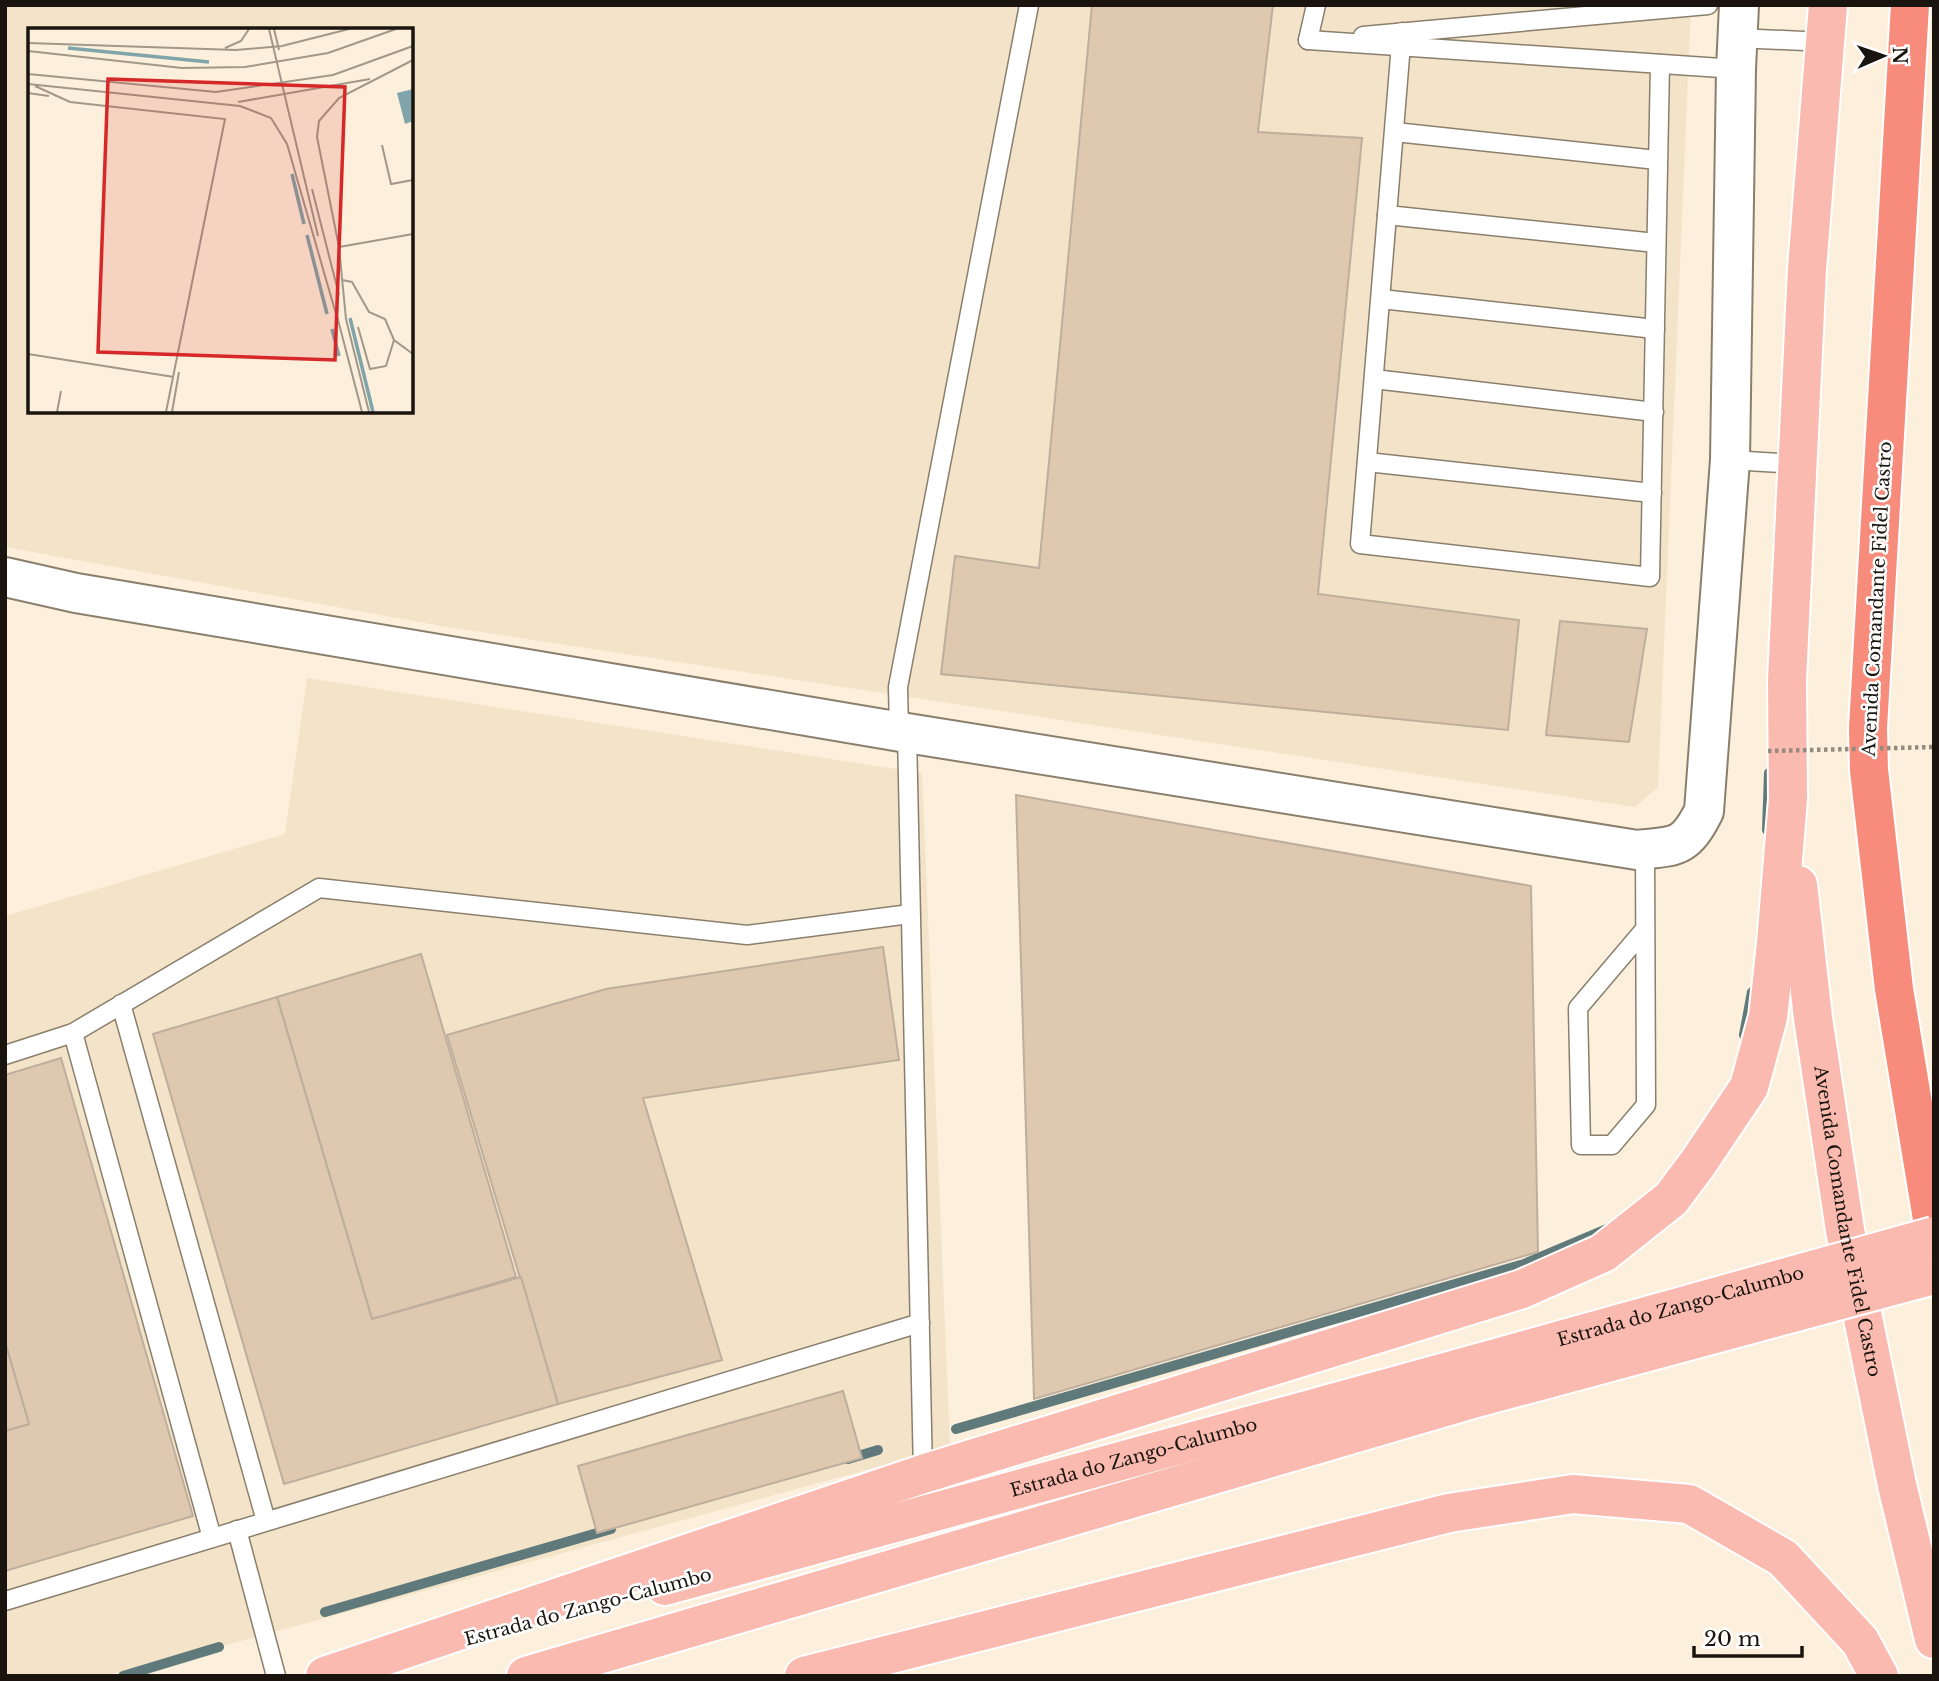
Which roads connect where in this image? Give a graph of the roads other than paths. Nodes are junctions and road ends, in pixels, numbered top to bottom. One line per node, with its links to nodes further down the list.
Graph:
1 (1029, 5): 25 (lane)
2 (1316, 5): 8 (lane)
3 (1708, 5): 5 (lane)
4 (1910, 5): 33 (highway, Avenida Comandante Fidel Castro)
5 (1680, 6): 8 (lane)
6 (1827, 24): 7 (lane); 20 (main road)
7 (1737, 37): 9 (lane); 18 (street)
8 (1402, 40): 9 (lane); 10 (lane)
9 (1660, 64): 11 (lane)
10 (1395, 132): 11 (lane); 12 (lane)
11 (1657, 160): 13 (lane)
12 (1387, 215): 13 (lane); 14 (lane)
13 (1656, 243): 15 (lane)
14 (1381, 299): 15 (lane); 16 (lane)
15 (1655, 329): 17 (lane)
16 (1374, 379): 17 (lane); 19 (lane)
17 (1654, 412): 21 (lane)
18 (1730, 460): 20 (lane); 27 (street)
19 (1367, 462): 21 (lane); 21 (lane)
20 (1798, 464): 26 (main road)
21 (1652, 493)
22 (5, 577): 24 (street)
23 (5, 586): 24 (street)
24 (76, 593): 25 (street)
25 (903, 732): 27 (street); 28 (lane)
26 (1788, 799): 37 (main road); 42 (main road, Avenida Comandante Fidel Castro)
27 (1645, 849): 29 (lane)
28 (911, 914): 30 (lane); 35 (lane)
29 (1645, 929): 29 (lane)
30 (121, 1004): 31 (lane); 38 (lane)
31 (72, 1033): 32 (lane); 40 (lane)
32 (5, 1055)
33 (1934, 1234): 36 (main road, Estrada do Zango-Calumbo, bridge)
34 (1934, 1275): 36 (main road, Estrada do Zango-Calumbo, bridge)
35 (920, 1323): 37 (lane); 38 (lane)
36 (1464, 1384): 45 (main road, Estrada do Zango-Calumbo); 46 (main road, Estrada do Zango-Calumbo)
37 (923, 1474): 44 (main road)
38 (266, 1521): 39 (lane)
39 (237, 1530): 40 (lane); 43 (lane)
40 (212, 1538): 41 (lane)
41 (5, 1601)
42 (1934, 1639)
43 (276, 1676)
44 (325, 1676)
45 (335, 1676)
46 (526, 1676)
47 (804, 1676): 48 (main road)
48 (1879, 1676)

